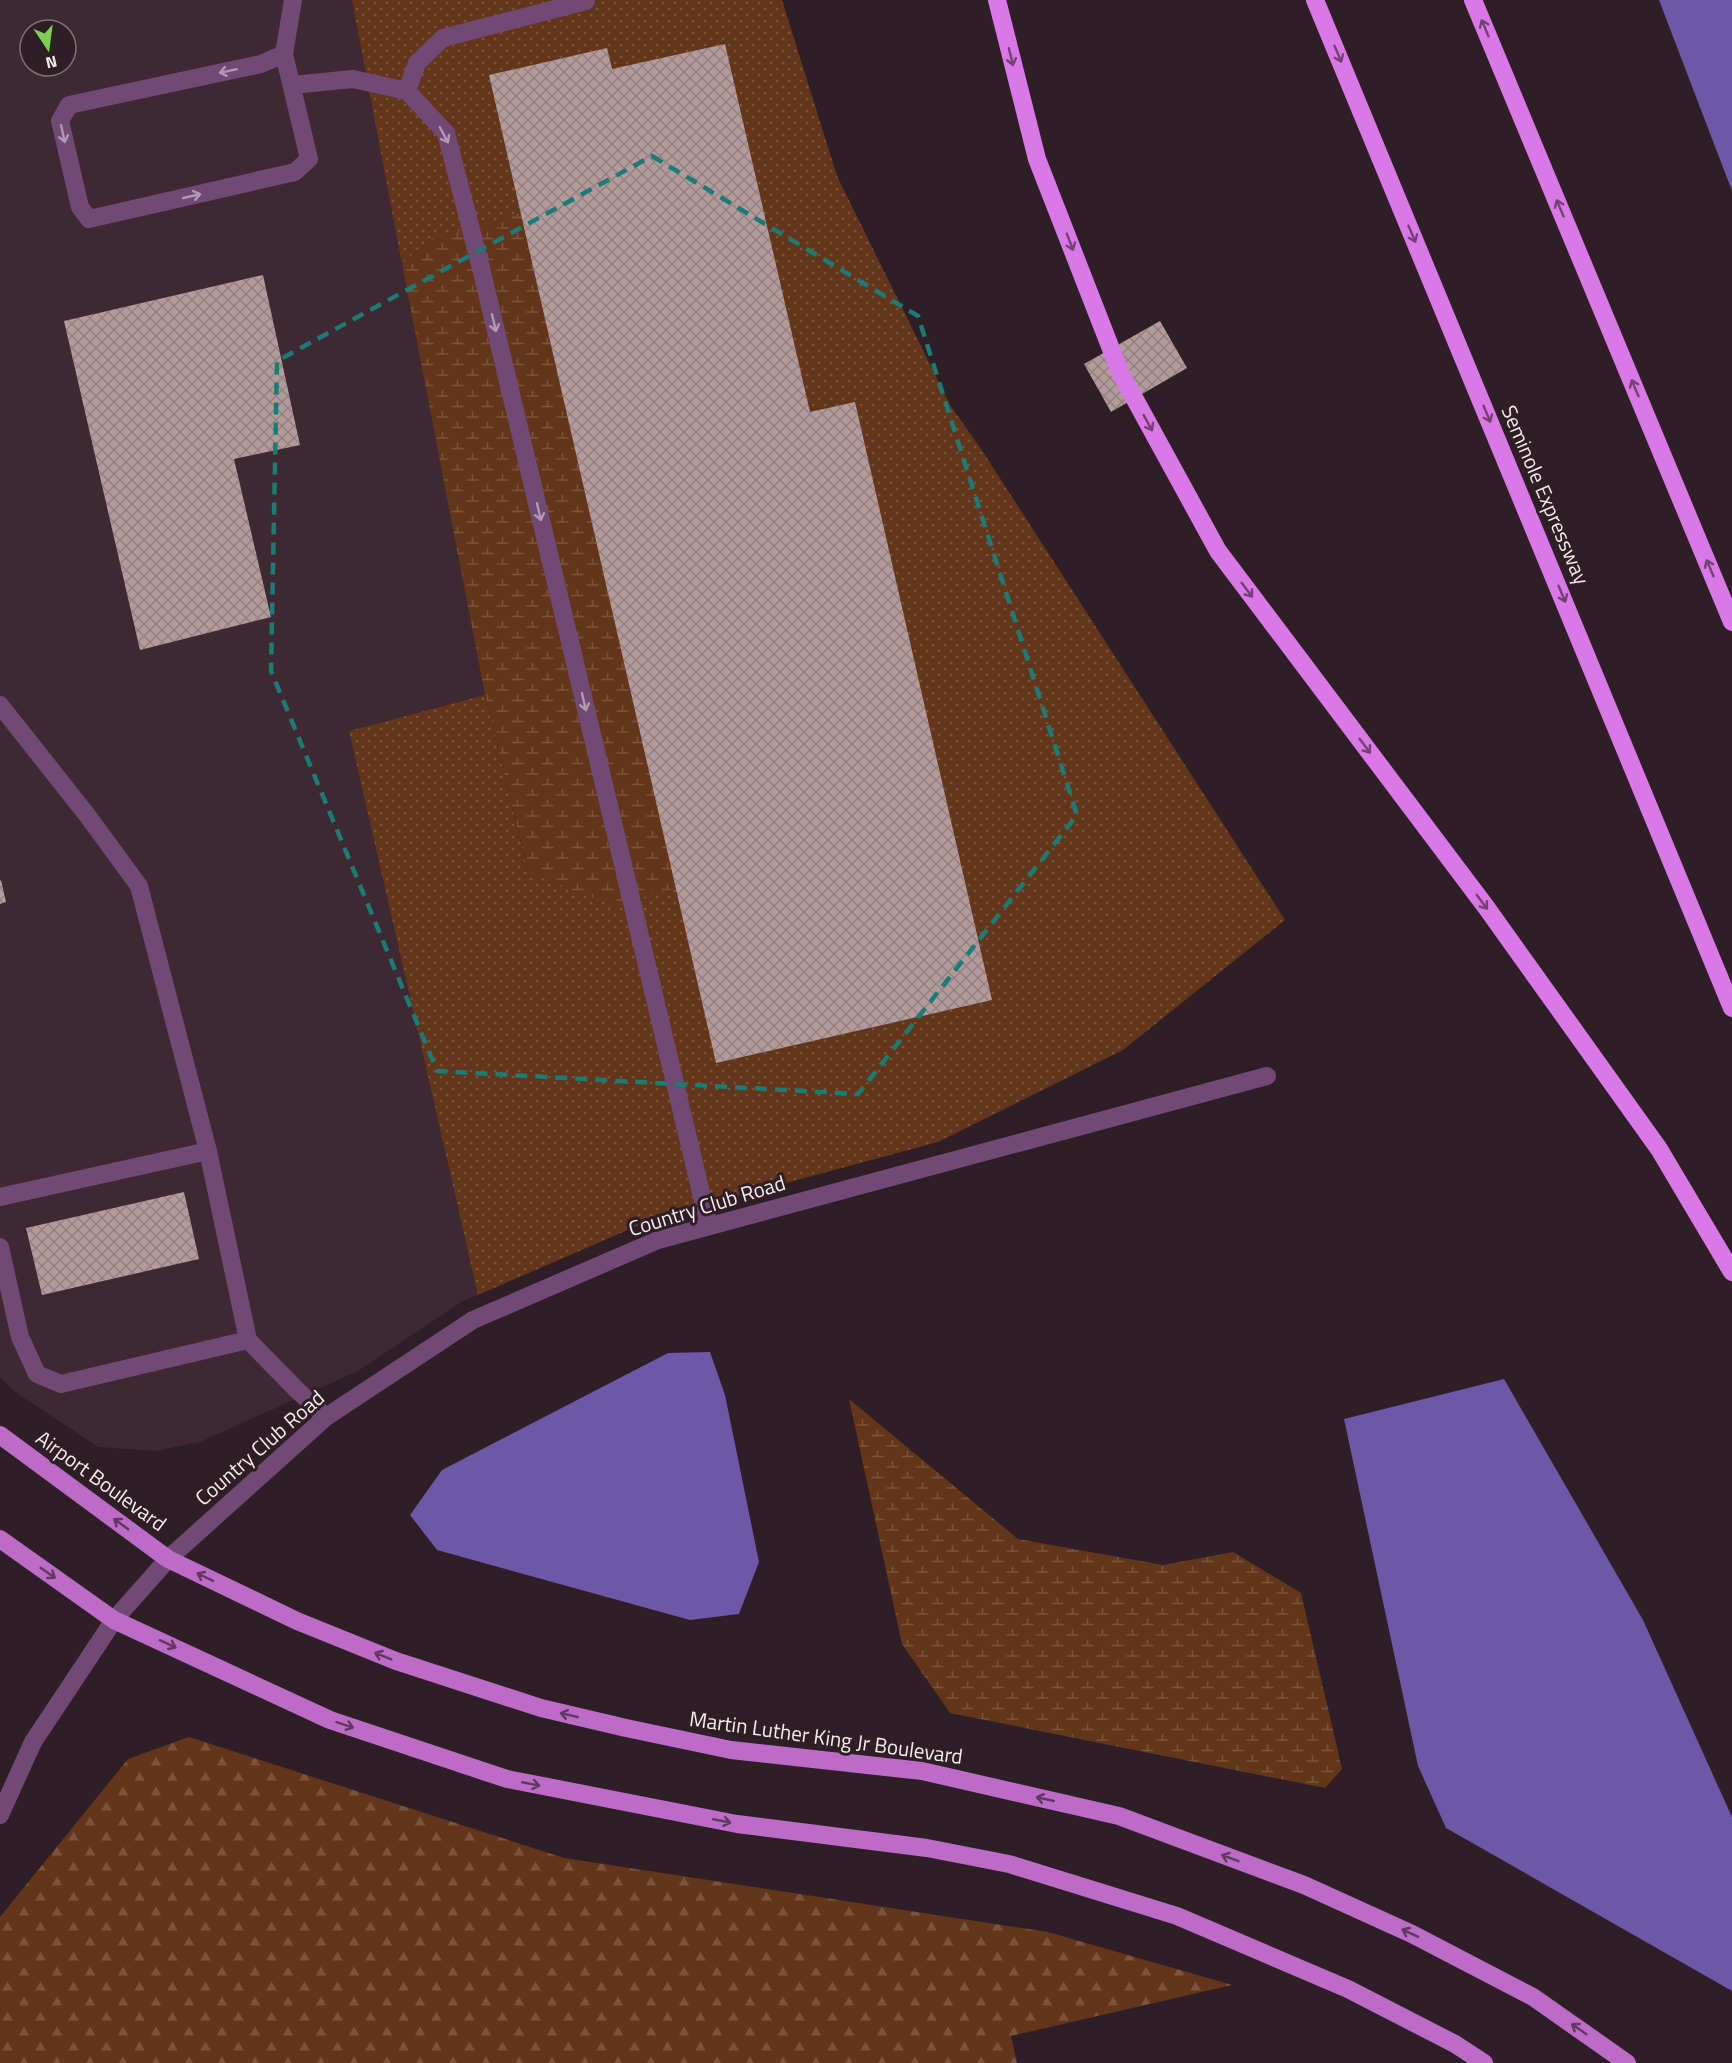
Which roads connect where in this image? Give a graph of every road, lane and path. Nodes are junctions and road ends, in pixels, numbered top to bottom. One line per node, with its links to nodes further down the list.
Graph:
1 (293, 0): 6 (street)
2 (997, 0): 17 (highway, one-way to 17)
3 (1315, 0): 11 (highway, Seminole Expressway, one-way to 11)
4 (1473, 0): 9 (highway, one-way to 4)
5 (586, 1): 8 (street)
6 (284, 54): 7 (street); 7 (street, one-way to 7)
7 (292, 85): 8 (street)
8 (407, 90): 15 (street, one-way to 15)
9 (1732, 622)
10 (0, 705): 13 (street)
11 (1732, 1008)
12 (1267, 1076): 15 (street, Country Club Road)
13 (208, 1151): 14 (street); 18 (street)
14 (0, 1197)
15 (709, 1226): 19 (street, Country Club Road)
16 (0, 1247): 18 (street)
17 (1732, 1272)
18 (248, 1340): 19 (street)
19 (326, 1417): 22 (street, Country Club Road)
20 (0, 1435): 22 (main road, Airport Boulevard, one-way to 20)
21 (0, 1539): 23 (main road, one-way to 23)
22 (168, 1559): 23 (street, Airport Boulevard); 26 (main road, Martin Luther King Jr Boulevard, one-way to 22)
23 (114, 1620): 24 (street, Airport Boulevard); 25 (main road, one-way to 25)
24 (0, 1815)
25 (1484, 2063)
26 (1627, 2063)

